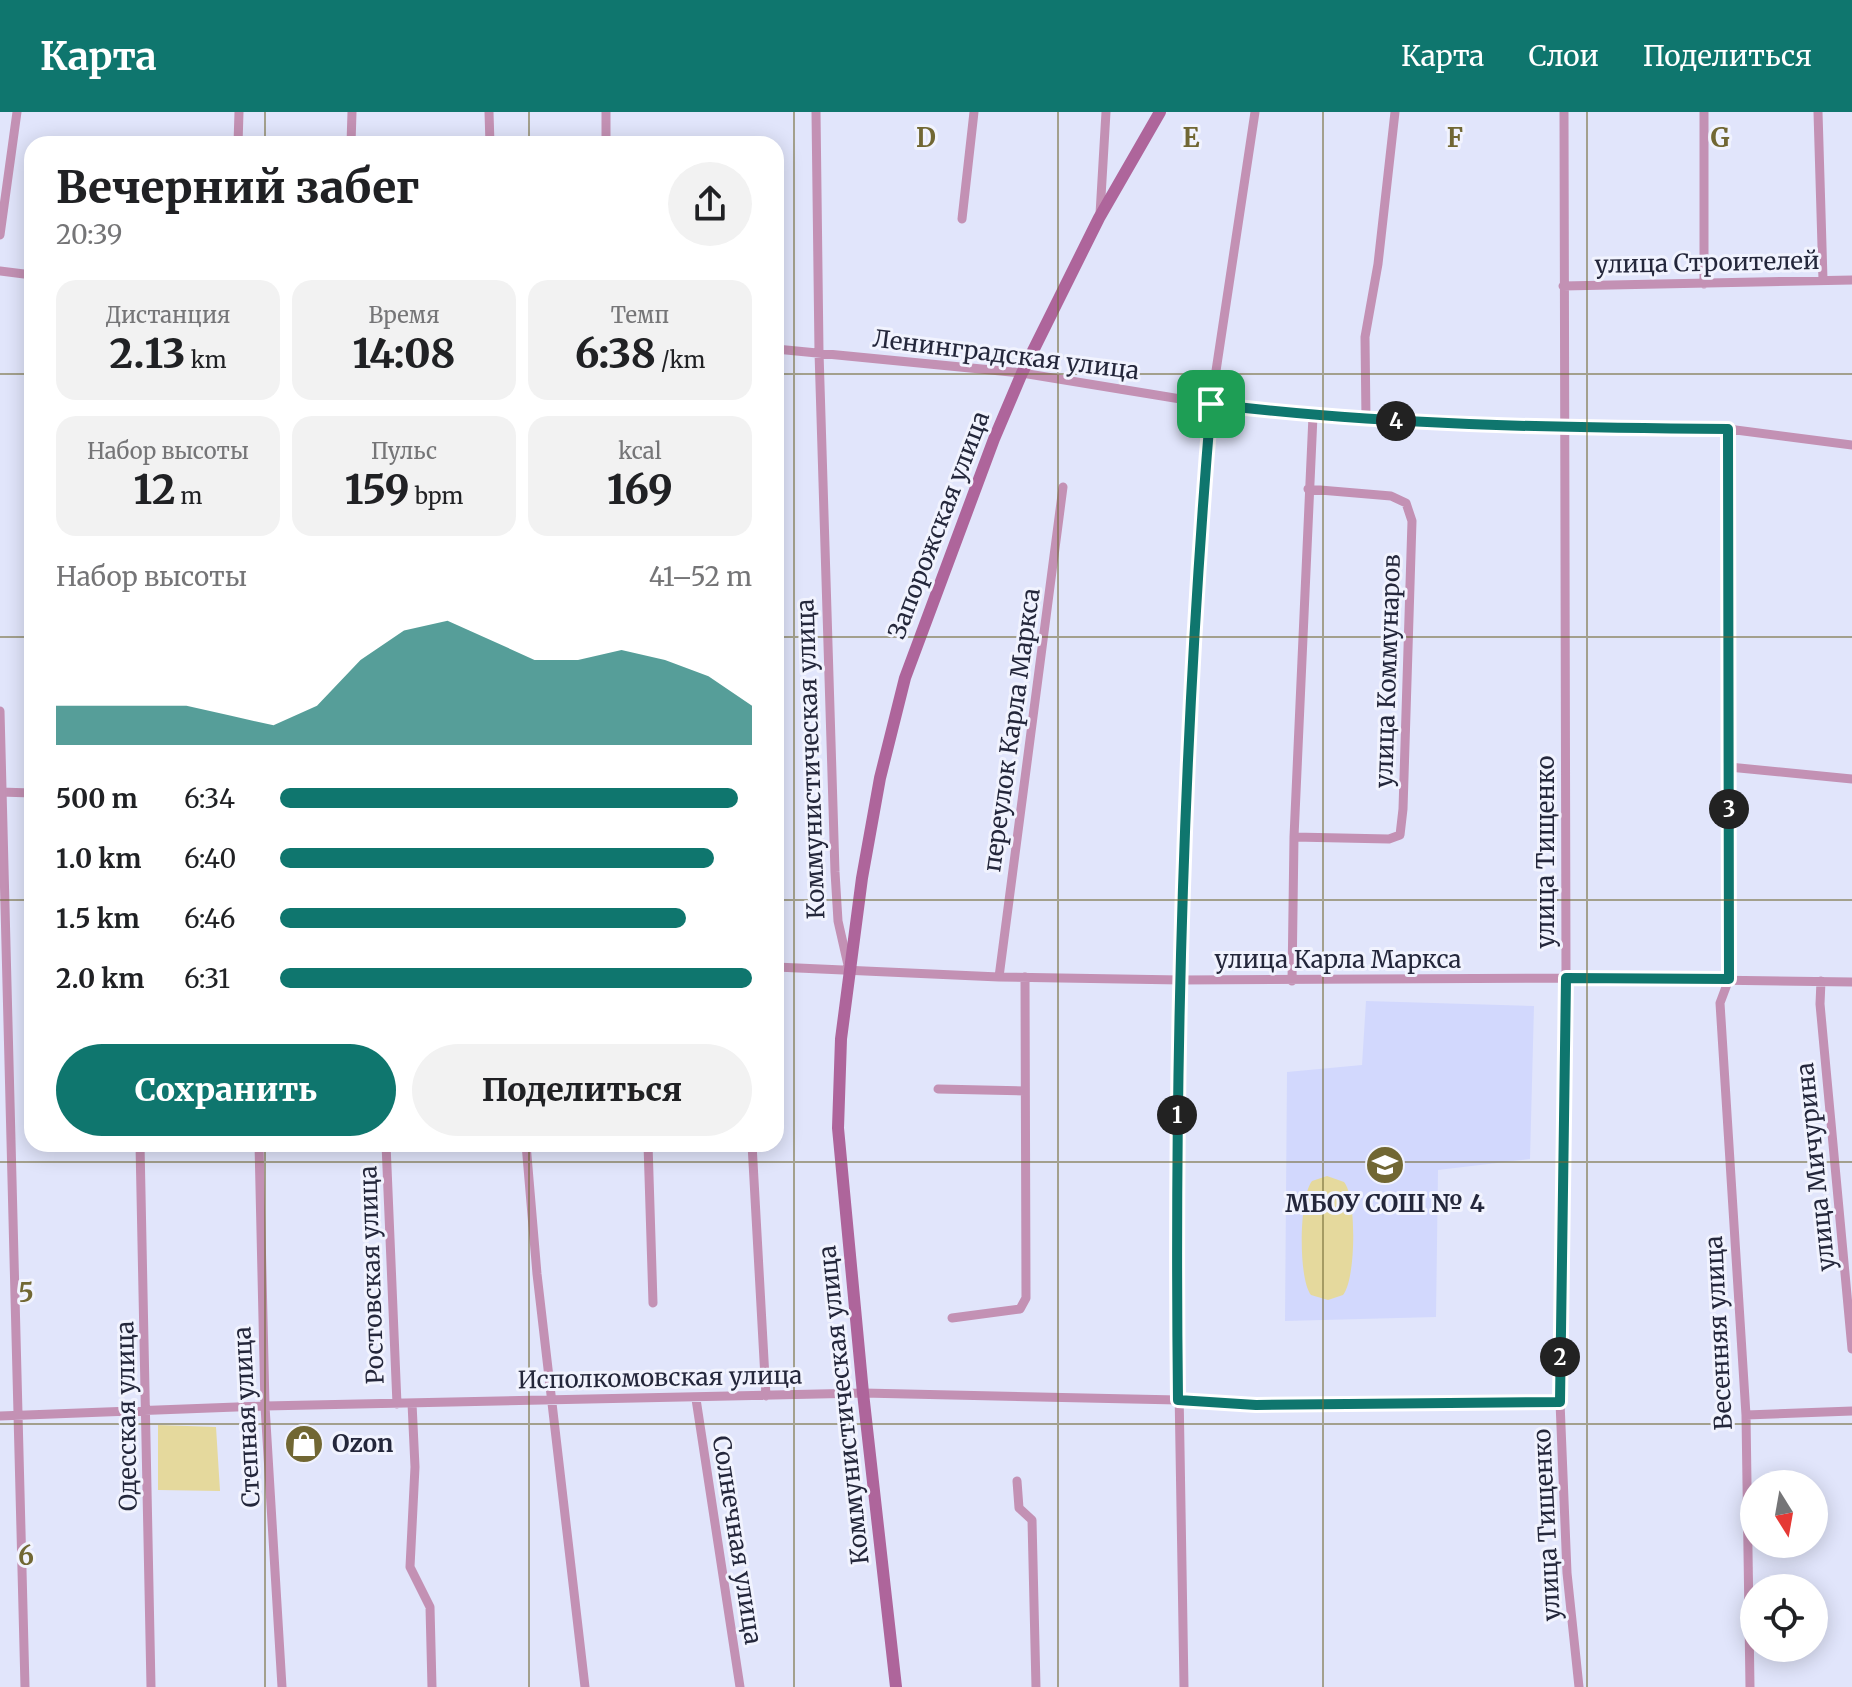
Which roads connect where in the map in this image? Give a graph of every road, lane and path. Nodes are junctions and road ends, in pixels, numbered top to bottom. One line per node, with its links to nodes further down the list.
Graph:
1 (17, 112): 21 (street)
2 (239, 112): 15 (street)
3 (352, 112): 16 (street)
4 (489, 112): 17 (street)
5 (606, 112): 18 (street)
6 (816, 112): 29 (street, Коммунистическая улица)
7 (974, 112): 20 (street)
8 (1106, 112): 19 (street, Запорожская улица)
9 (1160, 112): 19 (main road)
10 (1255, 112): 31 (street)
11 (1395, 112): 33 (street)
12 (1564, 112): 27 (street, улица Тищенко)
13 (1704, 112): 26 (street)
14 (1818, 112): 24 (street)
15 (238, 136)
16 (351, 136)
17 (490, 136)
18 (606, 136)
19 (1099, 218): 30 (main road, Запорожская улица)
20 (962, 219)
21 (0, 235)
22 (0, 271): 23 (street)
23 (24, 274)
24 (1823, 280): 25 (street, улица Строителей); 26 (street, улица Строителей)
25 (1852, 280)
26 (1704, 284): 27 (street, улица Строителей)
27 (1563, 286): 34 (street, улица Тищенко)
28 (784, 350): 29 (street, Ленинградская улица)
29 (819, 352): 30 (street, Ленинградская улица); 46 (street, Коммунистическая улица)
30 (1022, 373): 31 (street, Ленинградская улица); 46 (main road, Запорожская улица)
31 (1211, 404): 32 (street, Ленинградская улица); 51 (street)
32 (1313, 416): 33 (street, Ленинградская улица); 38 (street)
33 (1366, 420): 34 (street, Ленинградская улица)
34 (1563, 428): 35 (street, Ленинградская улица); 49 (street, улица Тищенко)
35 (1728, 429): 36 (street, Ленинградская улица); 40 (street, Весенняя улица)
36 (1852, 445)
37 (1063, 487): 47 (street, переулок Карла Маркса)
38 (1308, 489): 44 (street); 44 (street, улица Коммунаров)
39 (0, 711): 42 (street)
40 (1729, 767): 41 (street); 50 (street, Весенняя улица)
41 (1852, 779)
42 (1, 792): 43 (street); 79 (street)
43 (24, 793)
44 (1294, 837): 52 (street)
45 (784, 967): 46 (street, улица Карла Маркса)
46 (849, 968): 47 (street, улица Карла Маркса); 66 (main road, Коммунистическая улица)
47 (999, 977): 48 (street, улица Карла Маркса)
48 (1025, 977): 51 (street, улица Карла Маркса); 56 (street)
49 (1566, 978): 50 (street, улица Карла Маркса); 52 (street, улица Карла Маркса); 71 (street, улица Тищенко)
50 (1729, 979): 53 (street, улица Карла Маркса); 77 (street, Весенняя улица)
51 (1181, 980): 52 (street, улица Карла Маркса); 70 (street)
52 (1292, 981)
53 (1821, 981): 54 (street, улица Карла Маркса); 65 (street, улица Мичурина)
54 (1852, 982)
55 (938, 1089): 56 (street)
56 (1024, 1091): 64 (street)
57 (140, 1152): 76 (street, Одесская улица)
58 (259, 1152): 74 (street, Степная улица)
59 (386, 1152): 73 (street, Ростовская улица)
60 (527, 1152): 69 (street)
61 (648, 1152): 63 (street)
62 (752, 1152): 67 (street)
63 (653, 1303)
64 (952, 1318)
65 (1852, 1349)
66 (863, 1393): 67 (street, Исполкомовская улица); 70 (street, Исполкомовская улица); 87 (main road, Коммунистическая улица)
67 (766, 1396): 68 (street, Исполкомовская улица)
68 (696, 1399): 69 (street, Исполкомовская улица); 86 (street, Солнечная улица)
69 (551, 1400): 72 (street, Исполкомовская улица); 85 (street)
70 (1178, 1400): 71 (street, Исполкомовская улица); 89 (street)
71 (1560, 1402): 90 (street, улица Тищенко)
72 (412, 1403): 73 (street, Исполкомовская улица); 84 (street, Ростовская улица)
73 (397, 1404): 74 (street, Исполкомовская улица)
74 (265, 1406): 76 (street, Исполкомовская улица); 83 (street, Степная улица)
75 (1852, 1411): 77 (street)
76 (148, 1412): 79 (street, Исполкомовская улица); 82 (street, Одесская улица)
77 (1746, 1415): 91 (street, Весенняя улица)
78 (0, 1416): 79 (street, Исполкомовская улица)
79 (21, 1416): 81 (street)
80 (1017, 1481): 88 (street)
81 (25, 1687)
82 (151, 1687)
83 (282, 1687)
84 (432, 1687)
85 (585, 1687)
86 (740, 1687)
87 (896, 1687)
88 (1036, 1687)
89 (1184, 1687)
90 (1579, 1687)
91 (1750, 1687)

